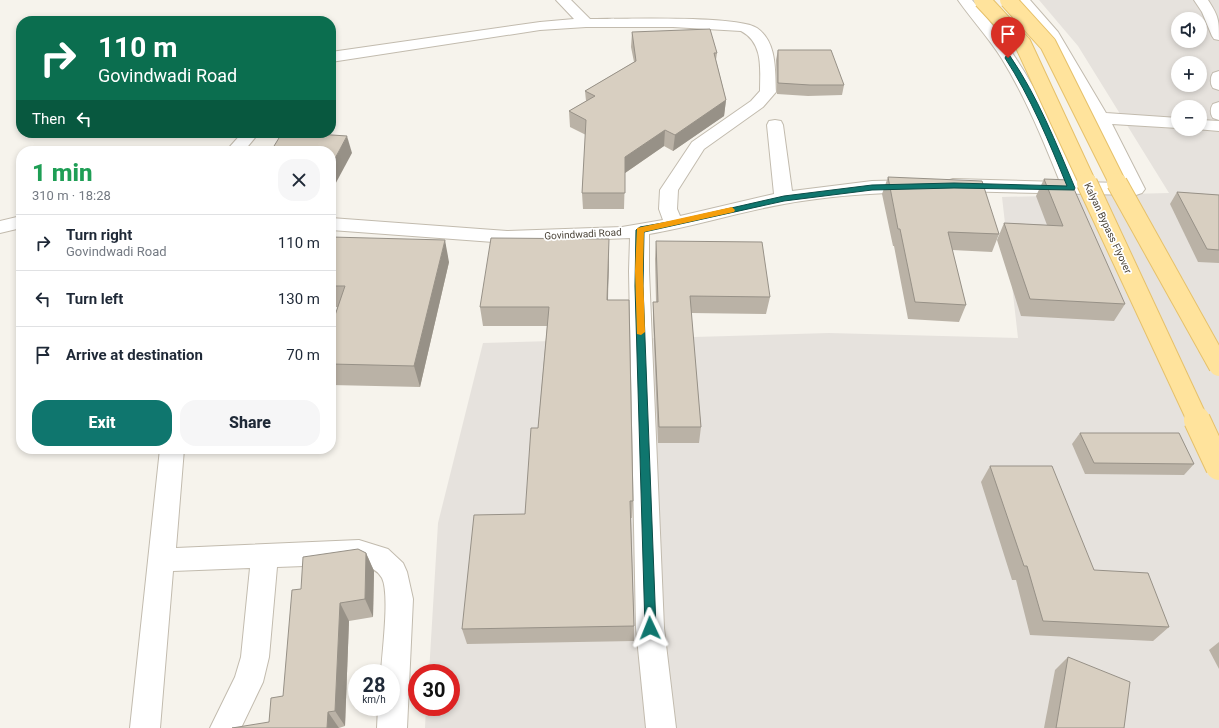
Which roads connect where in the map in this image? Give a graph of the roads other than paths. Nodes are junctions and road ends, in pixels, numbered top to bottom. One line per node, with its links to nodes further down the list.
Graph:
1 (563, 0): 7 (street)
2 (965, 0): 21 (street)
3 (982, 0): 30 (main road, Kalyan Bypass Flyover, bridge)
4 (1008, 0): 28 (main road, bridge)
5 (1022, 0): 14 (street)
6 (1201, 0): 8 (street)
7 (586, 23): 9 (street); 25 (street)
8 (1219, 36)
9 (336, 55)
10 (1219, 76): 11 (street)
11 (1219, 85)
12 (1219, 107): 13 (street)
13 (1219, 115)
14 (1100, 118): 15 (street); 21 (street, Govindwadi Road)
15 (1171, 123)
16 (775, 125): 22 (street)
17 (1207, 125): 18 (street)
18 (1219, 126)
19 (247, 138): 20 (street)
20 (239, 146)
21 (1071, 188): 22 (street, Govindwadi Road)
22 (784, 198): 25 (street, Govindwadi Road)
23 (16, 223): 26 (street)
24 (336, 224): 27 (street, Govindwadi Road)
25 (674, 224): 27 (street, Govindwadi Road)
26 (0, 226)
27 (640, 230): 36 (street)
28 (1219, 366)
29 (172, 454): 32 (street)
30 (1219, 466)
31 (265, 556): 32 (street); 34 (street); 35 (street)
32 (162, 560): 33 (street)
33 (145, 728)
34 (225, 728)
35 (392, 728)
36 (661, 728)

